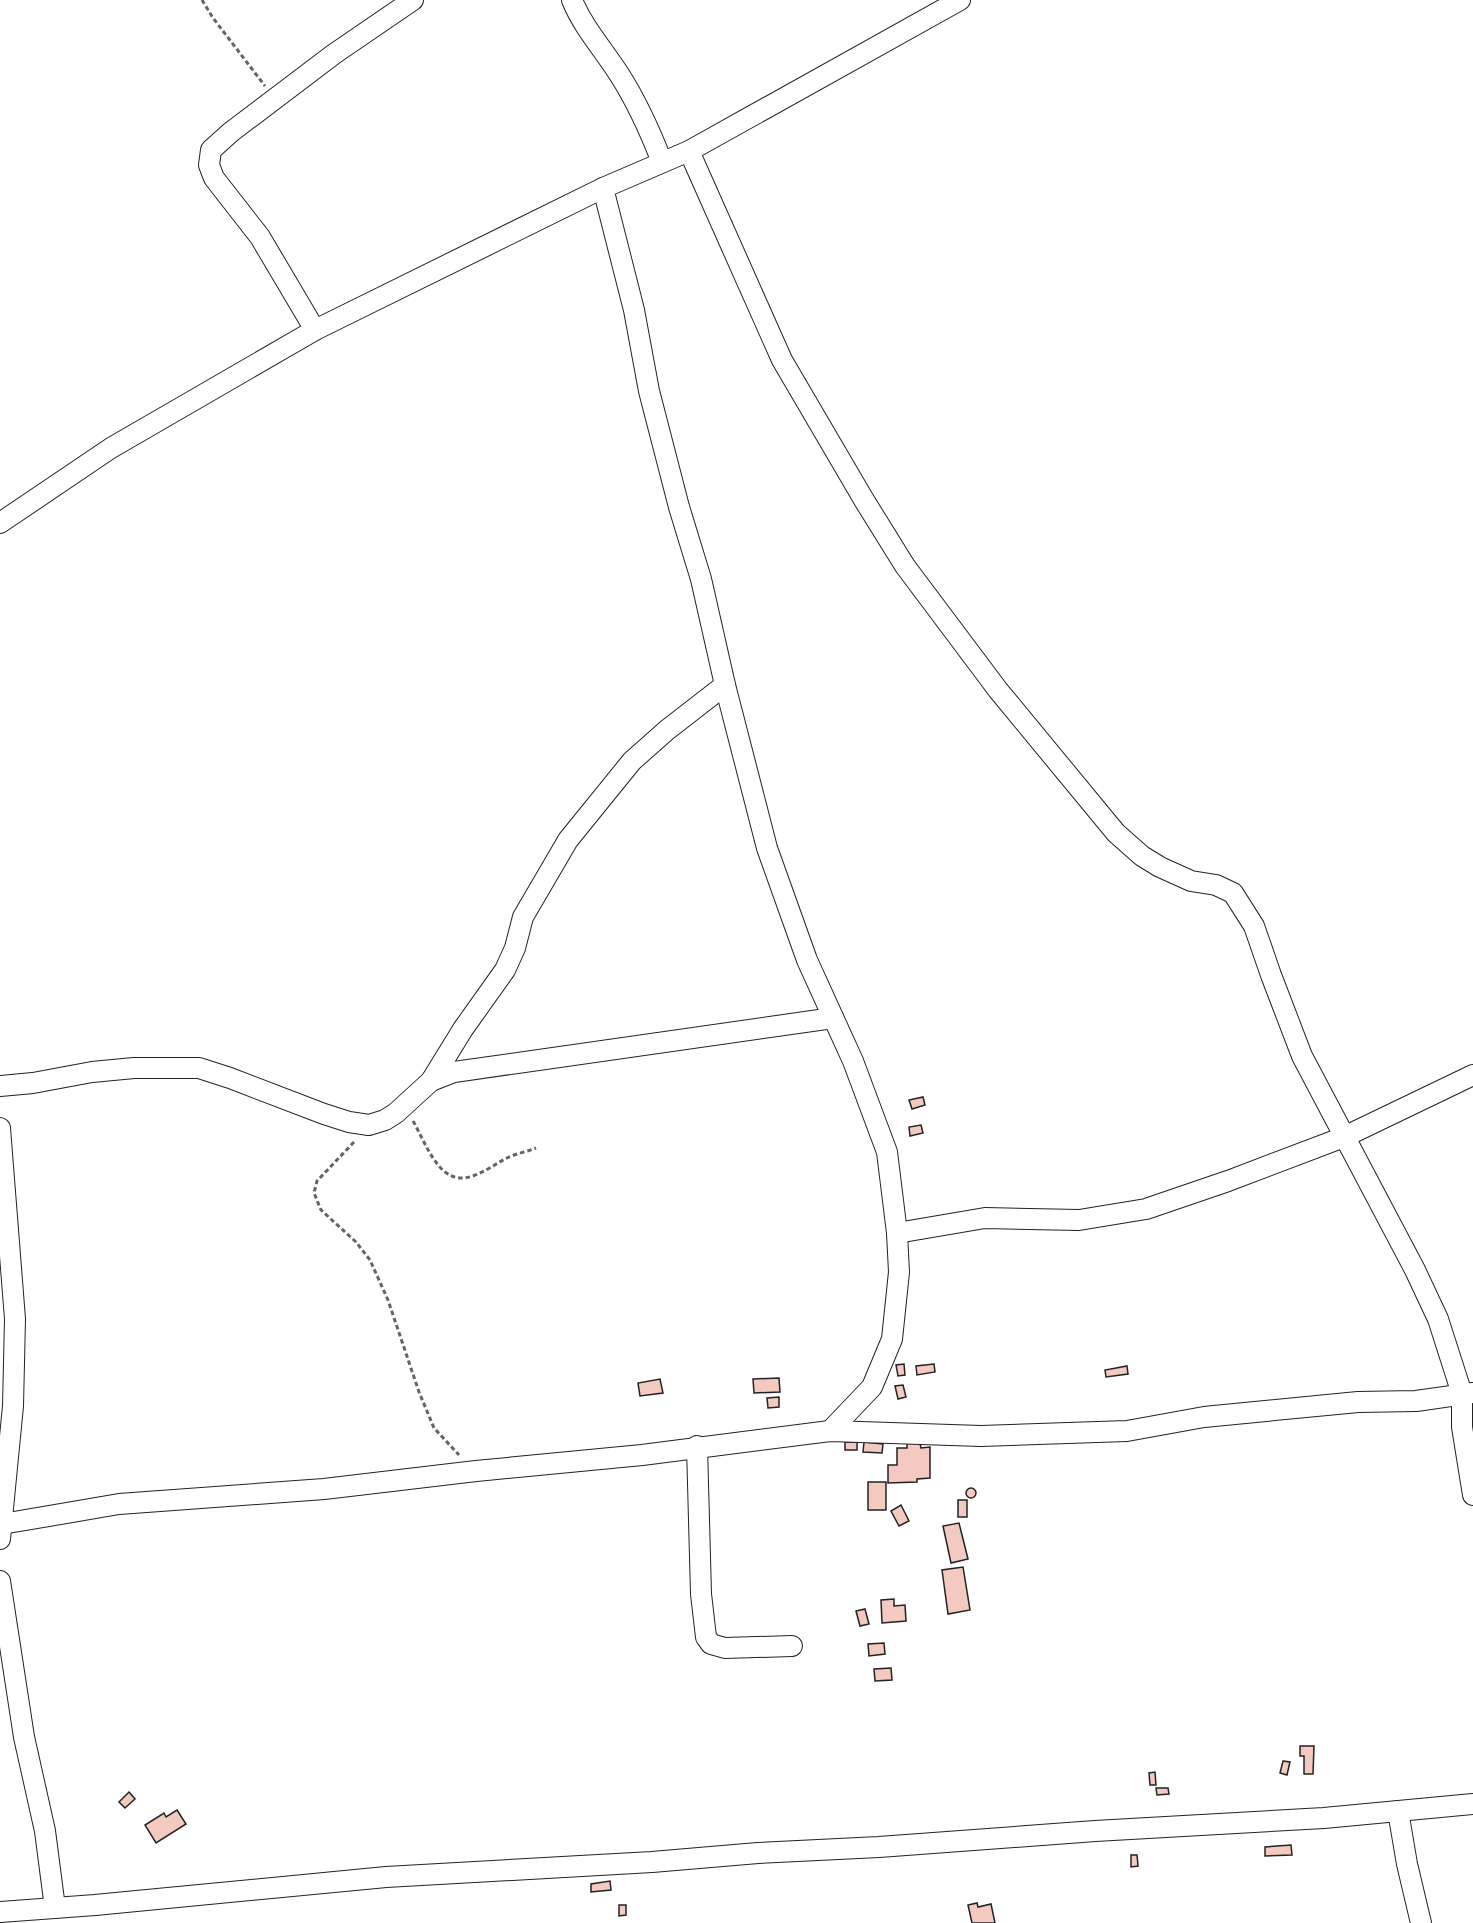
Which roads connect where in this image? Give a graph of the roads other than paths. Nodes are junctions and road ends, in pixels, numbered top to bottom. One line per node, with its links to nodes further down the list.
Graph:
1 (413, 0): 7 (street)
2 (572, 0): 5 (street)
3 (960, 0): 4 (street)
4 (689, 151): 5 (street); 15 (street)
5 (662, 162): 6 (street)
6 (603, 188): 7 (street); 9 (street)
7 (315, 330): 8 (street)
8 (0, 523)
9 (725, 685): 10 (street); 12 (street)
10 (833, 1018): 12 (street); 16 (street)
11 (1473, 1075): 15 (street)
12 (431, 1081): 13 (street)
13 (0, 1086)
14 (0, 1128): 21 (street)
15 (1344, 1137): 16 (street); 17 (street)
16 (897, 1233): 18 (street)
17 (1468, 1393): 18 (street); 20 (street)
18 (830, 1431): 19 (street)
19 (697, 1446): 21 (street); 23 (street)
20 (1473, 1495)
21 (1, 1532)
22 (0, 1581): 27 (street)
23 (792, 1646)
24 (1473, 1804): 25 (street)
25 (1398, 1811): 27 (street); 28 (street)
26 (0, 1912): 27 (street)
27 (59, 1913)
28 (1420, 1923)

